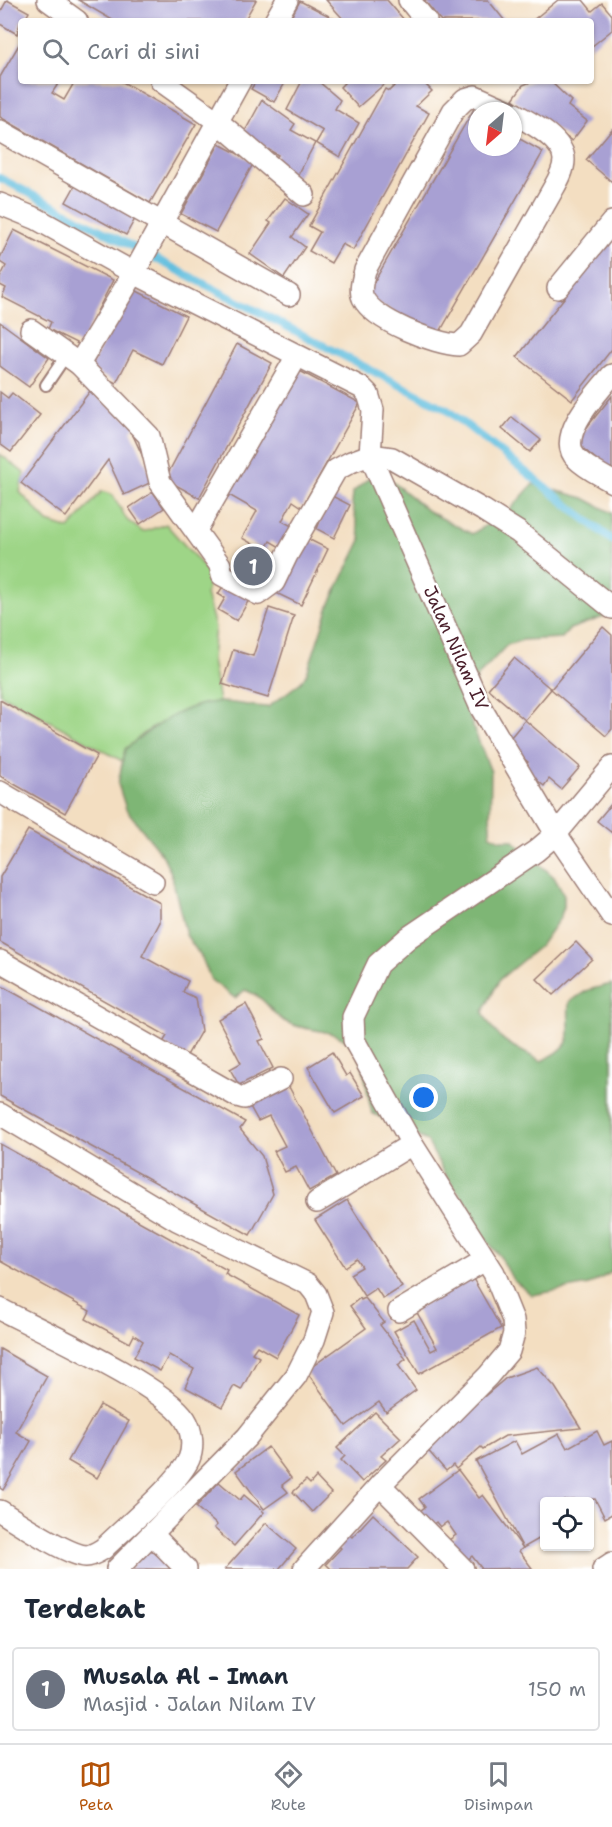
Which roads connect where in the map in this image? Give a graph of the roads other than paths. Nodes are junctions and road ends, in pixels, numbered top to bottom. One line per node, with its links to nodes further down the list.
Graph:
1 (48, 0): 4 (street)
2 (287, 0): 5 (street)
3 (408, 0): 6 (street)
4 (73, 18)
5 (277, 18)
6 (423, 18)
7 (165, 84): 12 (street)
8 (238, 84): 12 (street)
9 (471, 88): 10 (street); 11 (street)
10 (494, 102)
11 (522, 119)
12 (216, 121): 14 (street); 17 (street)
13 (0, 131): 17 (street)
14 (304, 195)
15 (0, 204): 18 (street)
16 (612, 222): 19 (street)
17 (156, 229): 18 (street); 20 (street)
18 (138, 265): 22 (street); 23 (street)
19 (558, 288)
20 (289, 295)
21 (31, 330): 23 (street)
22 (297, 356): 26 (street); 28 (street)
23 (73, 359): 25 (lane); 28 (street)
24 (612, 375): 27 (street)
25 (46, 385)
26 (370, 455): 28 (street); 29 (street); 32 (street, Jalan Nilam IV)
27 (612, 482)
28 (196, 530)
29 (612, 608)
30 (612, 767): 32 (street)
31 (0, 792): 33 (street)
32 (556, 834): 34 (street, Jalan Nilam IV); 38 (street)
33 (153, 882)
34 (612, 916)
35 (0, 961): 36 (street)
36 (280, 1079)
37 (0, 1114): 45 (street)
38 (412, 1143): 39 (street); 40 (street)
39 (317, 1202)
40 (485, 1260): 42 (street); 43 (street)
41 (0, 1309): 44 (street)
42 (399, 1311)
43 (380, 1485): 49 (street); 50 (street)
44 (0, 1511)
45 (152, 1534): 47 (street); 48 (street)
46 (612, 1563): 51 (street)
47 (117, 1569)
48 (186, 1569)
49 (304, 1569)
50 (463, 1569)
51 (603, 1569)

